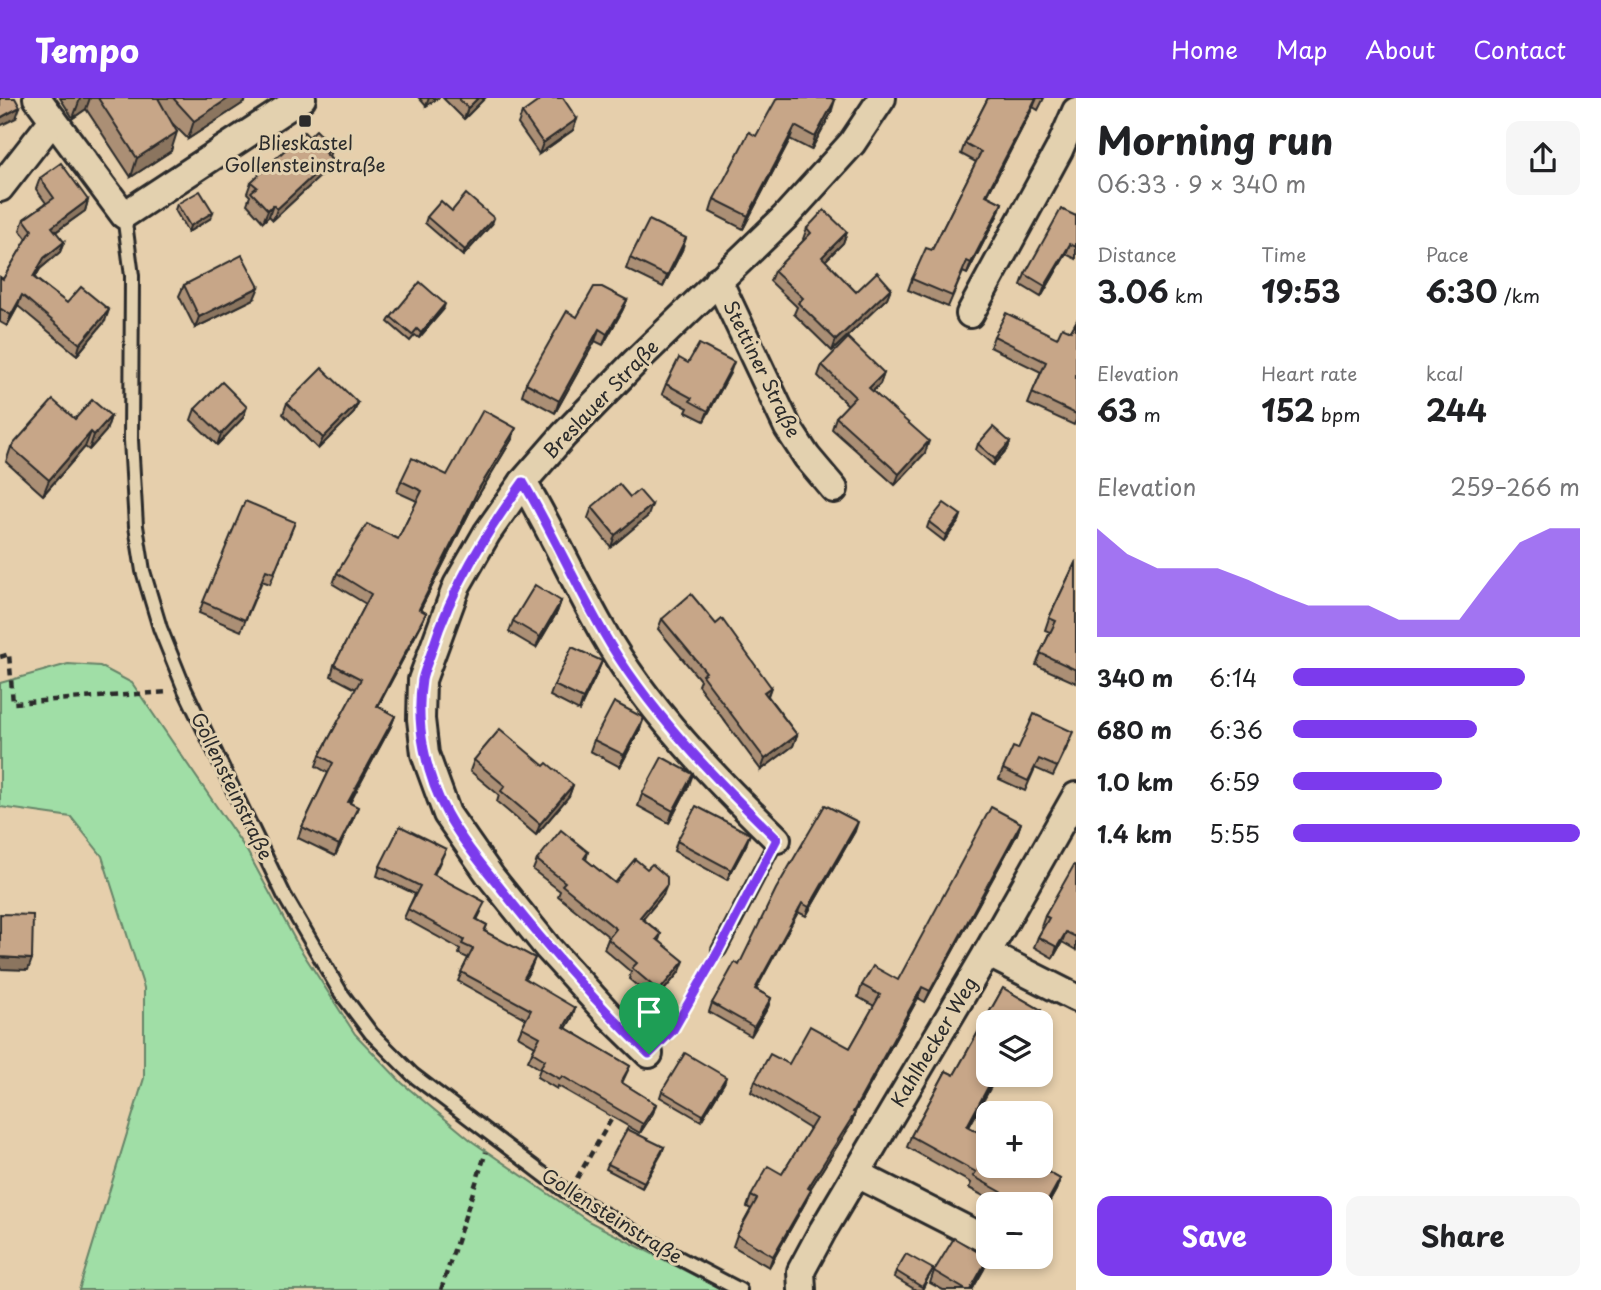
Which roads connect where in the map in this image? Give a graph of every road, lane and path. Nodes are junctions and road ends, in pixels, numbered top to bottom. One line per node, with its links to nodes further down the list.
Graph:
1 (37, 98): 5 (street)
2 (302, 98): 7 (street)
3 (882, 98): 8 (street, Breslauer Straße)
4 (1076, 111): 9 (street)
5 (53, 120): 6 (street); 7 (street)
6 (0, 188)
7 (124, 215): 13 (lane, Gollensteinstraße)
8 (718, 280): 10 (street, Breslauer Straße); 11 (street, Stettiner Straße)
9 (970, 314)
10 (523, 482): 15 (street); 19 (street, Breslauer Straße)
11 (834, 489)
12 (0, 657): 13 (path)
13 (185, 690): 21 (lane, Gollensteinstraße)
14 (1076, 796): 17 (street, Kahlhecker Weg)
15 (777, 839): 16 (lane)
16 (719, 950): 19 (path)
17 (987, 953): 18 (street); 22 (street, Kahlhecker Weg)
18 (1076, 998)
19 (649, 1054)
20 (615, 1112): 23 (path)
21 (492, 1135): 23 (lane, Gollensteinstraße); 25 (path)
22 (857, 1174): 24 (street); 27 (street, Kahlhecker Weg)
23 (568, 1194): 26 (lane, Gollensteinstraße)
24 (976, 1234)
25 (442, 1290)
26 (740, 1290)
27 (802, 1290)

